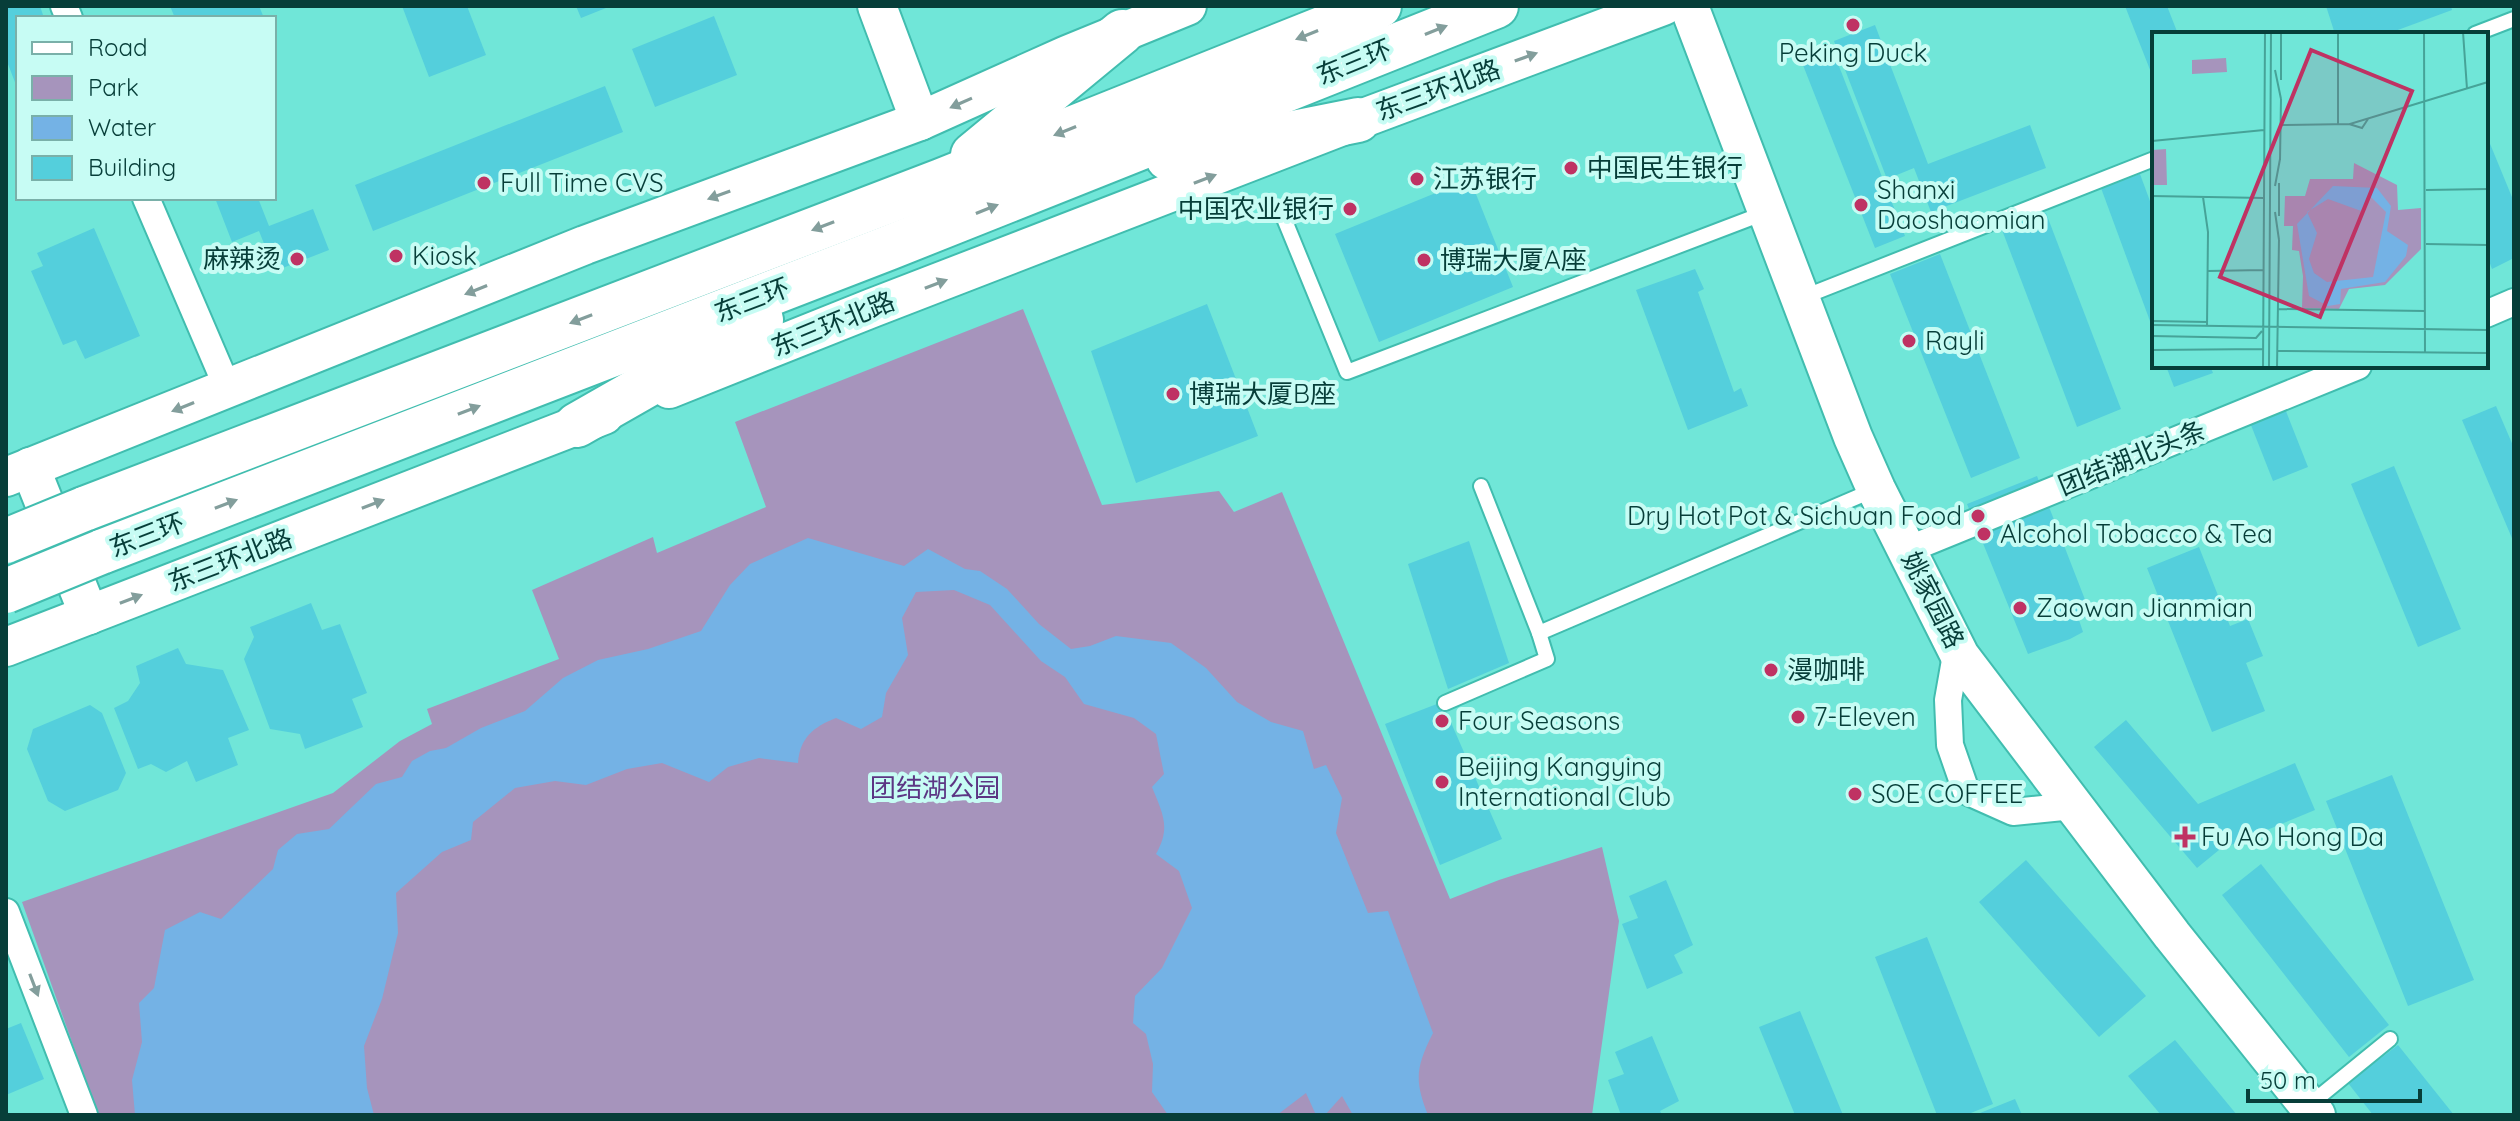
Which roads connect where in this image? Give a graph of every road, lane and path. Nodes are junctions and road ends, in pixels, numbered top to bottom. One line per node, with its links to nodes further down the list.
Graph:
1 (877, 6): 11 (street)
2 (1187, 6): 8 (street)
3 (1379, 6): 13 (highway, 东三环, one-way to 13)
4 (1496, 6): 14 (highway, 东三环, one-way to 4)
5 (1663, 6): 10 (street, 东三环北路, one-way to 5)
6 (1689, 6): 16 (street, 姚家园路)
7 (2514, 19): 9 (lane)
8 (1122, 32): 11 (street, one-way to 11); 13 (highway)
9 (2480, 32)
10 (1358, 120): 14 (highway); 24 (street, 东三环北路, one-way to 10)
11 (920, 121): 23 (street, one-way to 23)
12 (2152, 160): 19 (lane)
13 (941, 181): 28 (highway, 东三环, one-way to 28, bridge)
14 (1056, 181): 18 (highway, 东三环, one-way to 14)
15 (147, 200): 23 (street)
16 (1768, 212): 17 (lane); 19 (street, 姚家园路)
17 (1283, 216)
18 (888, 248): 24 (highway); 30 (highway, 东三环, one-way to 18, bridge)
19 (1800, 298): 27 (street, 姚家园路)
20 (2514, 302): 21 (street)
21 (2488, 313)
22 (2353, 368): 29 (street, 团结湖北头条)
23 (228, 389): 25 (street, one-way to 25)
24 (577, 425): 31 (street, 东三环北路, one-way to 24)
25 (18, 472): 31 (street)
26 (1481, 486): 32 (lane)
27 (1876, 489): 29 (street, 姚家园路); 32 (lane)
28 (6, 541)
29 (1907, 550): 34 (street, 姚家园路)
30 (6, 591)
31 (89, 615): 33 (street, 东三环北路)
32 (1539, 633): 35 (lane)
33 (6, 647)
34 (1957, 649): 36 (street, 姚家园路); 36 (street)
35 (1445, 703)
36 (2073, 806): 39 (street, 姚家园路)
37 (6, 912): 40 (street, one-way to 40)
38 (2390, 1039): 39 (lane)
39 (2312, 1110)
40 (84, 1115)

